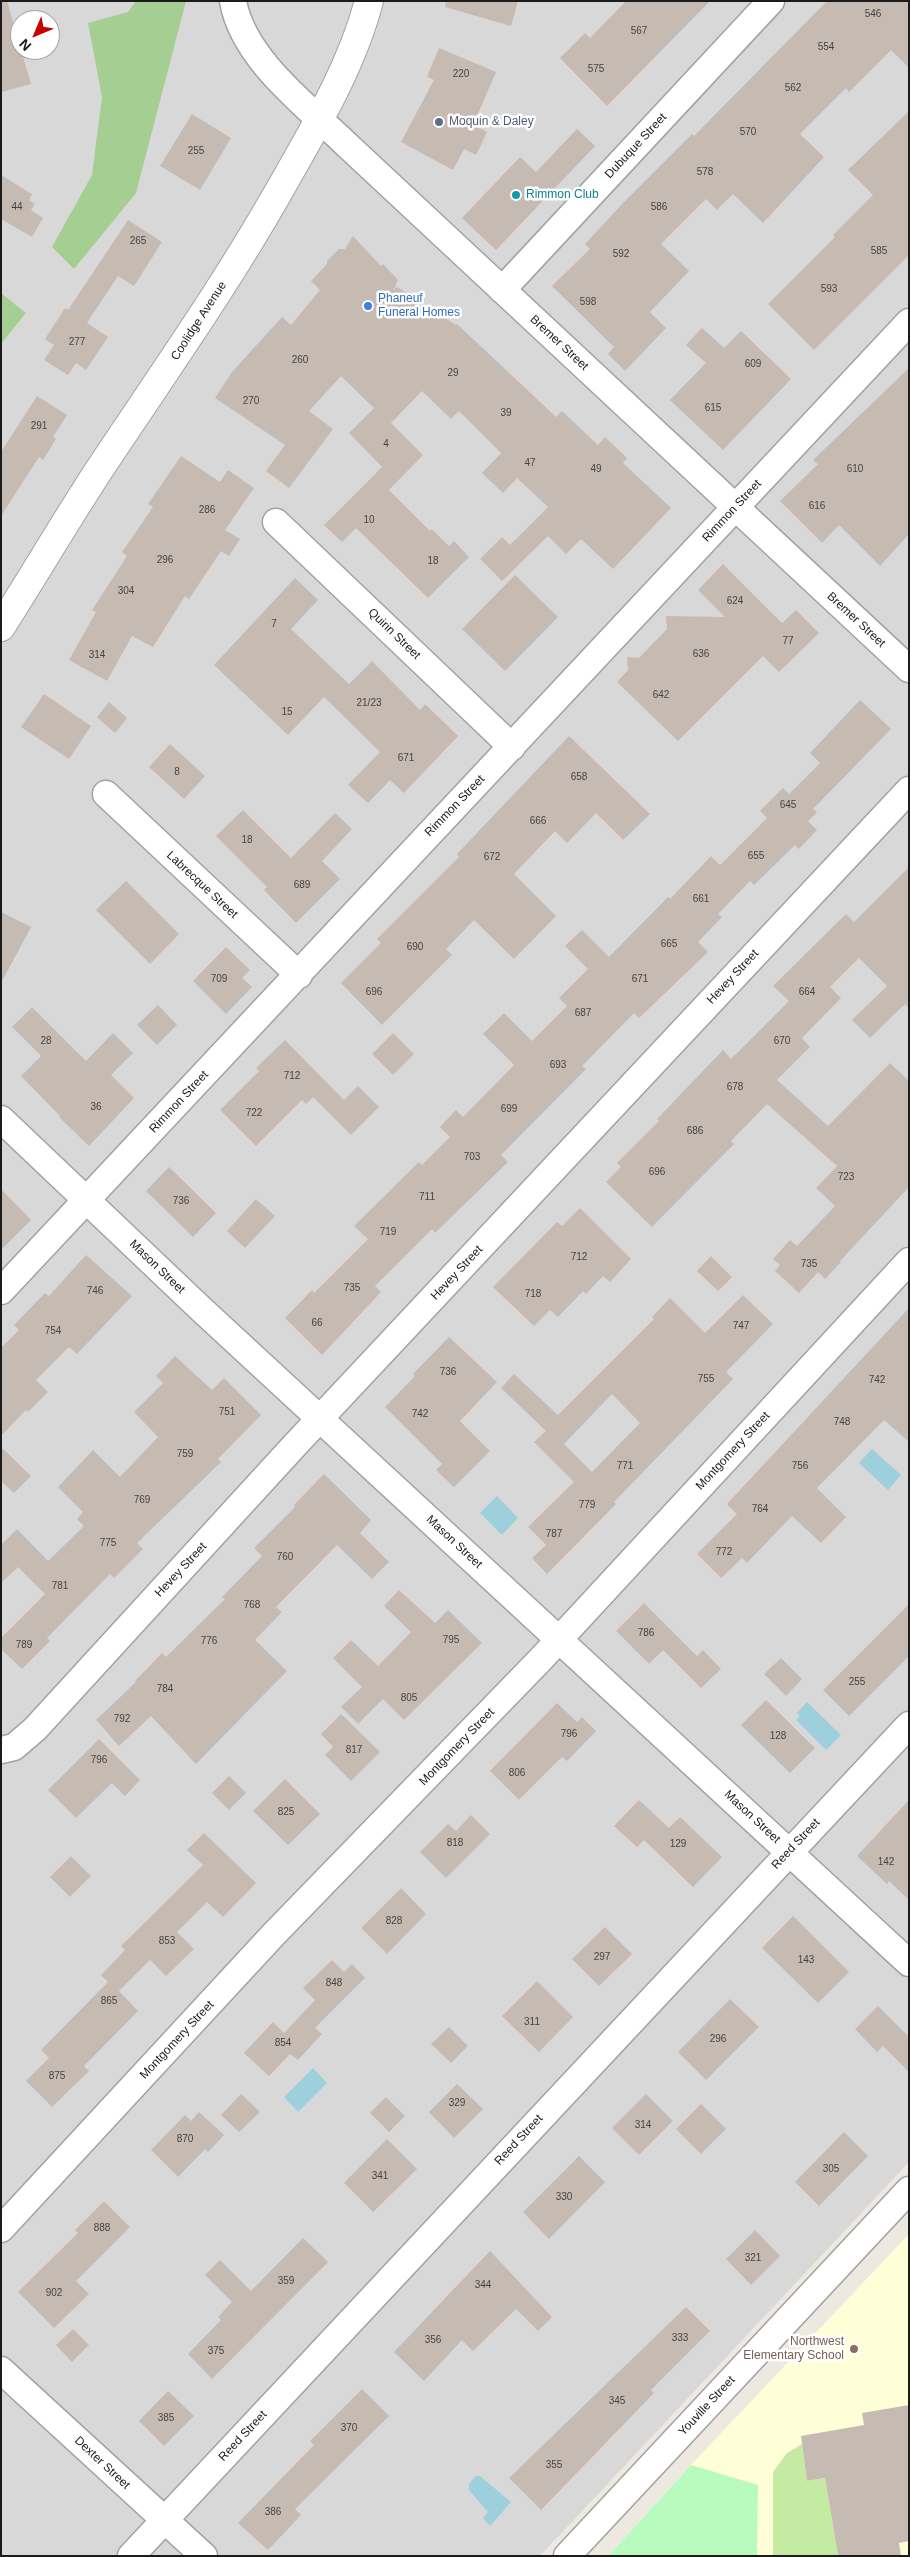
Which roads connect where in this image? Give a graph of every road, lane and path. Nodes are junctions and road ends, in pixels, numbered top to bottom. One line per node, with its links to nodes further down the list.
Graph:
1 (233, 1): 4 (street, Bremer Street)
2 (369, 1): 4 (street, Coolidge Avenue)
3 (771, 1): 5 (street, Dubuque Street)
4 (319, 118): 5 (street, Bremer Street); 9 (street, Coolidge Avenue)
5 (502, 290): 7 (street, Bremer Street)
6 (909, 322): 7 (street, Rimmon Street)
7 (735, 507): 10 (street, Bremer Street); 11 (street, Rimmon Street)
8 (276, 522): 11 (street, Quirin Street)
9 (1, 627)
10 (909, 669)
11 (512, 746): 14 (street, Rimmon Street)
12 (909, 790): 19 (street, Hevey Street)
13 (106, 794): 14 (street, Labrecque Street)
14 (299, 975): 16 (street, Rimmon Street)
15 (1, 1120): 16 (street, Mason Street)
16 (87, 1200): 18 (street, Rimmon Street); 19 (street, Mason Street)
17 (909, 1261): 20 (street, Montgomery Street)
18 (1, 1291)
19 (320, 1419): 20 (street, Mason Street); 22 (street, Hevey Street)
20 (560, 1639): 23 (street, Mason Street); 26 (street, Montgomery Street)
21 (909, 1725): 23 (street, Reed Street)
22 (1, 1750)
23 (789, 1851): 24 (street, Mason Street); 28 (street, Reed Street)
24 (909, 1964)
25 (909, 2190): 31 (street, Youville Street)
26 (1, 2229)
27 (1, 2370): 28 (street, Dexter Street)
28 (165, 2520): 29 (street, Reed Street); 30 (street, Dexter Street)
29 (132, 2556)
30 (204, 2556)
31 (567, 2556)

